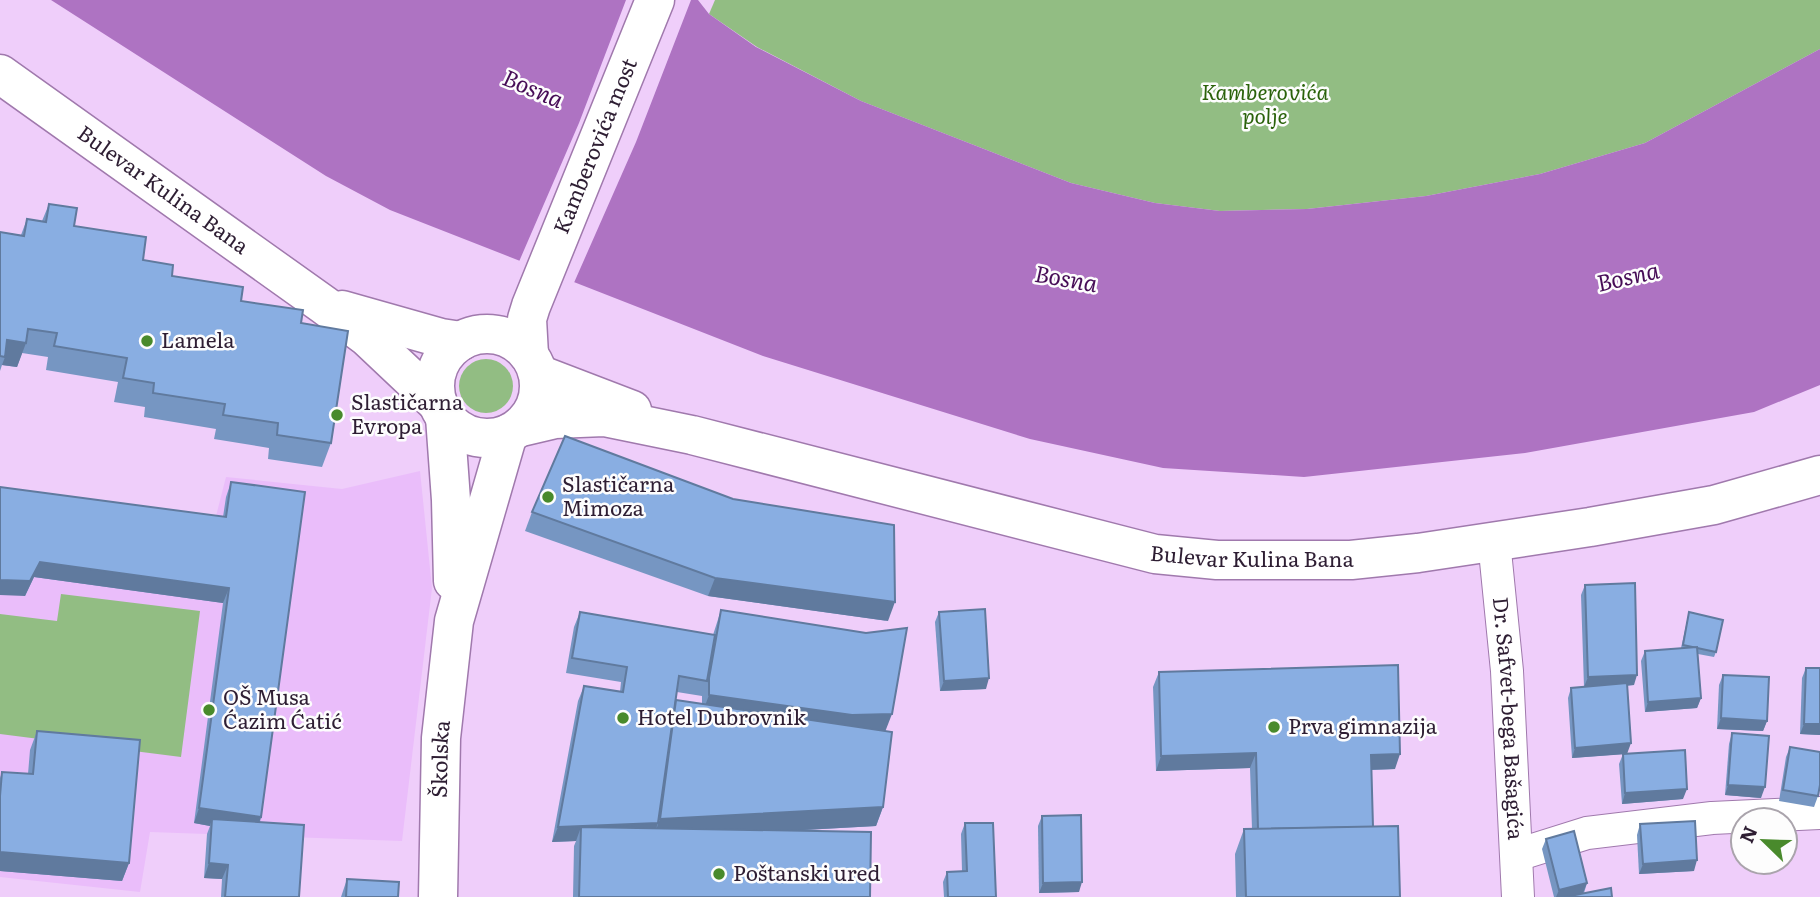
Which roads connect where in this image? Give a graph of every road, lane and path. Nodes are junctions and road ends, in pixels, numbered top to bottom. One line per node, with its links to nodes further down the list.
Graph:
1 (655, 0): 3 (street, Kamberovića most)
2 (0, 74): 4 (street, Bulevar Kulina Bana)
3 (533, 299): 5 (street); 6 (street)
4 (324, 305): 5 (street, Bulevar Kulina Bana); 7 (street, Bulevar Kulina Bana)
5 (477, 338): 6 (street); 7 (street)
6 (534, 365): 8 (street); 9 (street, Bulevar Kulina Bana)
7 (441, 410): 8 (street); 12 (street, Školska)
8 (514, 431): 9 (street, Bulevar Kulina Bana); 12 (street, Školska)
9 (692, 435): 11 (street, Bulevar Kulina Bana)
10 (1820, 475): 11 (street, Bulevar Kulina Bana)
11 (1494, 541): 14 (street, Dr. Safvet-bega Bašagića)
12 (454, 621): 15 (street, Školska)
13 (1820, 813): 14 (street)
14 (1517, 855): 16 (street, Dr. Safvet-bega Bašagića)
15 (438, 897)
16 (1518, 897)

